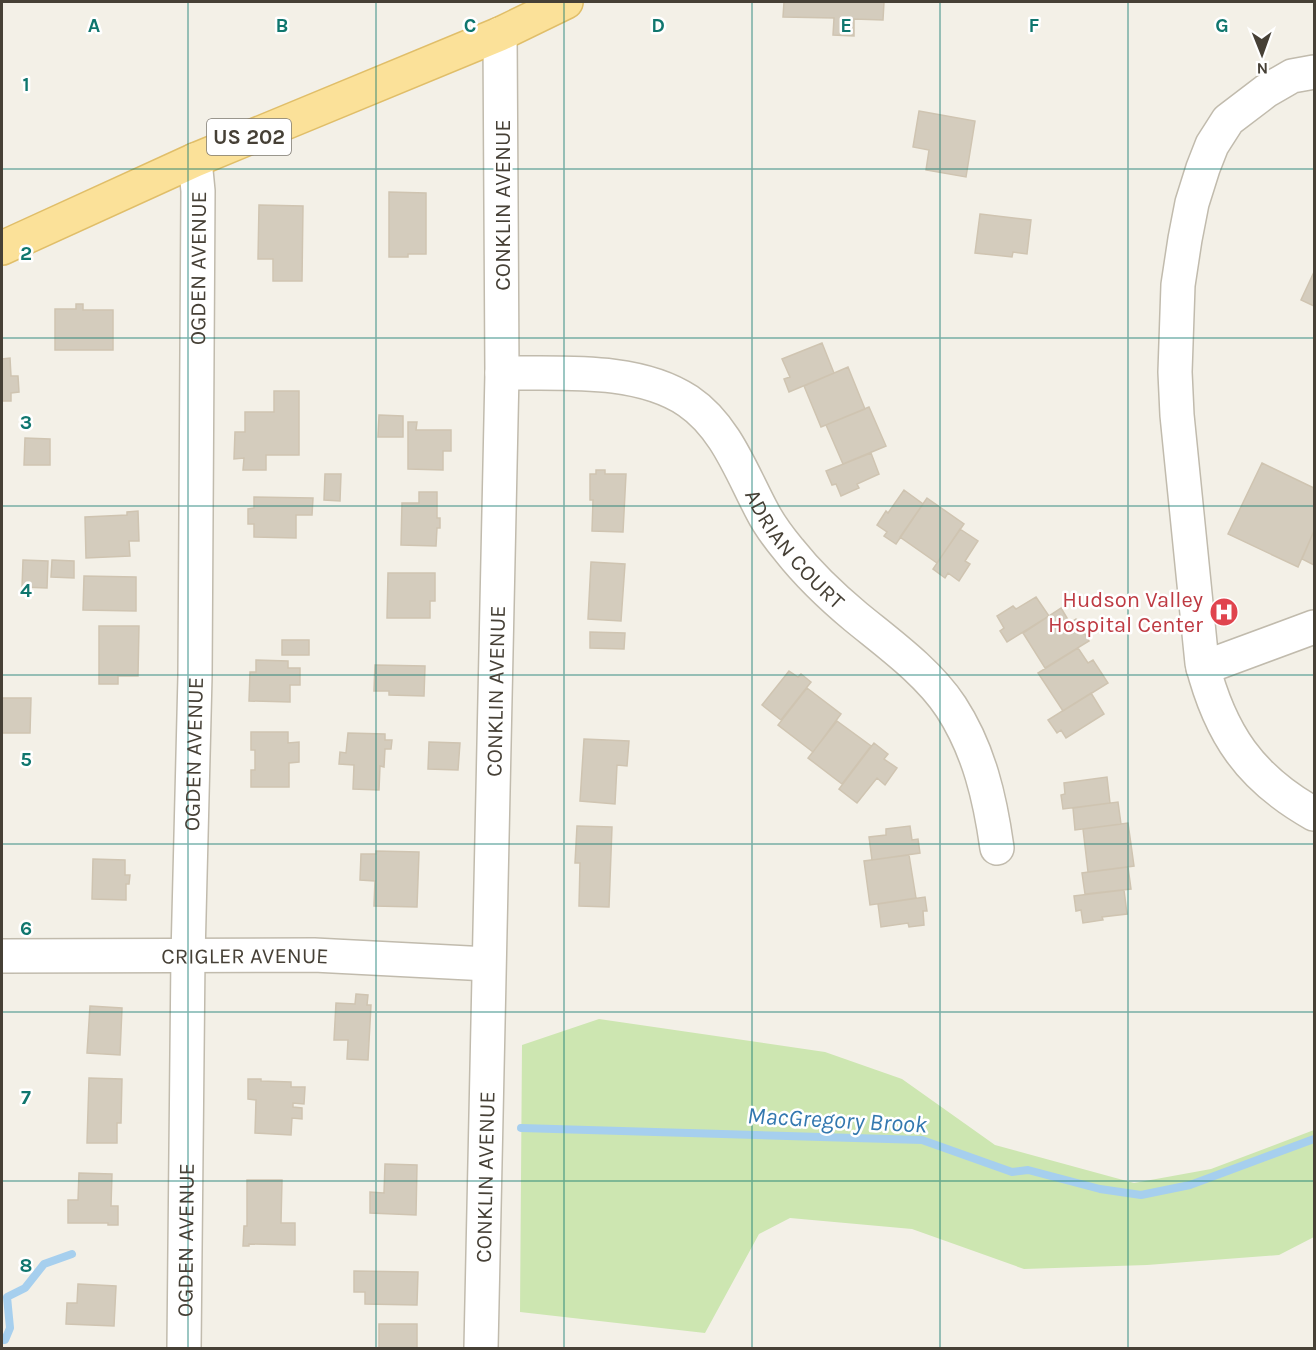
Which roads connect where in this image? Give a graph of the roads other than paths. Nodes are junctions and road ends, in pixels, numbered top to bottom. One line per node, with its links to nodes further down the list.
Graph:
1 (566, 2): 2 (main road, US 202)
2 (500, 34): 4 (main road, US 202); 6 (street, CONKLIN AVENUE)
3 (1314, 72): 8 (street)
4 (195, 160): 5 (main road, US 202); 12 (street, OGDEN AVENUE)
5 (2, 248)
6 (502, 373): 10 (street, ADRIAN COURT); 13 (street, CONKLIN AVENUE)
7 (1314, 627): 8 (street)
8 (1203, 668): 9 (street)
9 (1314, 814)
10 (997, 848)
11 (2, 956): 12 (street, CRIGLER AVENUE)
12 (188, 956): 13 (street, CRIGLER AVENUE); 14 (street, OGDEN AVENUE)
13 (488, 964): 15 (street, CONKLIN AVENUE)
14 (184, 1348)
15 (481, 1348)

